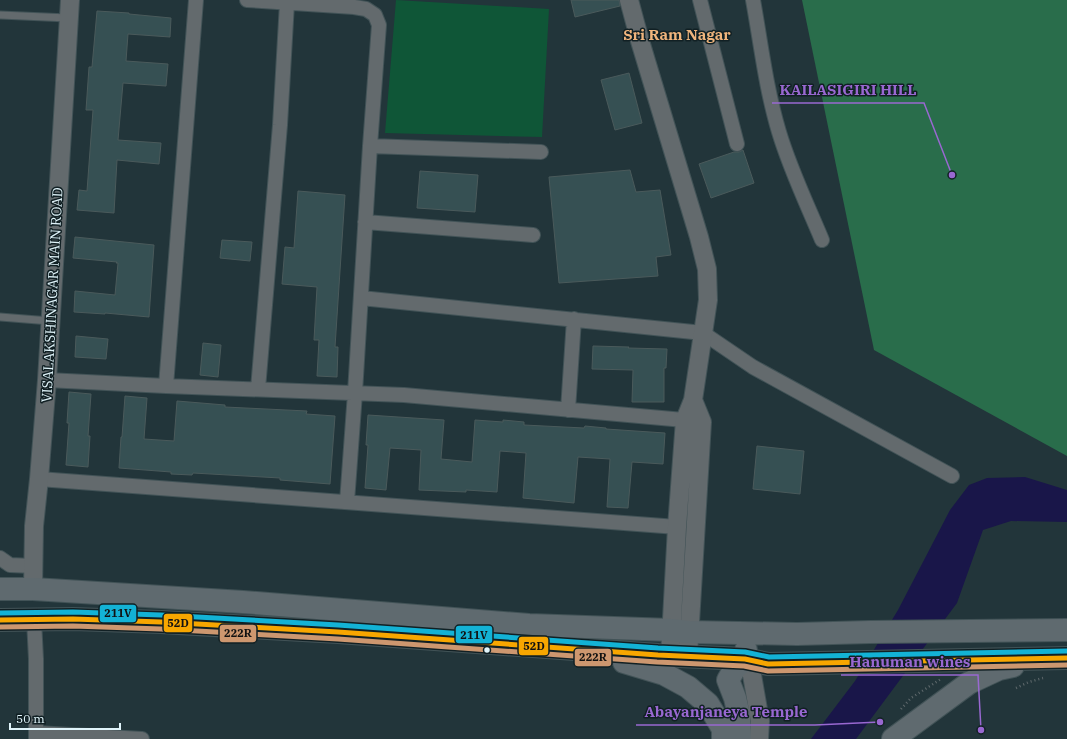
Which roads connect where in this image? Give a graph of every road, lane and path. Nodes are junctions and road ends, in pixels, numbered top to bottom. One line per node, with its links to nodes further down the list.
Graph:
1 (70, 0): 9 (street, VISALAKSHINAGAR MAIN ROAD)
2 (196, 0): 22 (street)
3 (247, 0): 7 (street)
4 (629, 0): 20 (street)
5 (700, 0): 10 (street)
6 (753, 0): 15 (street)
7 (287, 3): 11 (street); 23 (street)
8 (0, 15): 9 (lane)
9 (68, 18): 19 (street, VISALAKSHINAGAR MAIN ROAD)
10 (737, 144)
11 (370, 146): 12 (street); 13 (street)
12 (541, 152)
13 (365, 222): 14 (street); 16 (street)
14 (533, 235)
15 (822, 240)
16 (361, 298): 18 (street); 24 (street)
17 (0, 317): 19 (lane)
18 (574, 320): 20 (street); 25 (street)
19 (50, 321): 21 (street, VISALAKSHINAGAR MAIN ROAD)
20 (703, 332): 26 (street); 27 (street)
21 (47, 380): 22 (street); 28 (street, VISALAKSHINAGAR MAIN ROAD)
22 (166, 386): 23 (street)
23 (258, 389): 24 (street)
24 (355, 393): 25 (street); 29 (street)
25 (568, 410): 26 (street)
26 (694, 421): 30 (street); 38 (street)
27 (952, 476)
28 (39, 479): 29 (street); 32 (street, VISALAKSHINAGAR MAIN ROAD)
29 (347, 502): 30 (street)
30 (677, 527): 38 (street)
31 (0, 558): 32 (street)
32 (33, 566): 34 (street, VISALAKSHINAGAR MAIN ROAD)
33 (0, 589): 34 (main road)
34 (33, 589): 38 (main road)
35 (0, 620): 36 (main road)
36 (34, 620): 40 (main road); 48 (street)
37 (1067, 630): 39 (main road)
38 (680, 631): 39 (main road); 41 (street)
39 (748, 633): 43 (main road)
40 (584, 650): 41 (main road); 50 (main road)
41 (679, 656): 43 (main road)
42 (1067, 658): 44 (main road)
43 (745, 659): 45 (main road); 51 (main road); 52 (street)
44 (1046, 667): 45 (main road); 46 (path); 53 (main road)
45 (939, 669): 47 (path)
46 (1016, 688)
47 (898, 712)
48 (36, 736): 49 (street)
49 (142, 739)
50 (723, 739)
51 (740, 739)
52 (759, 739)
53 (893, 739)

